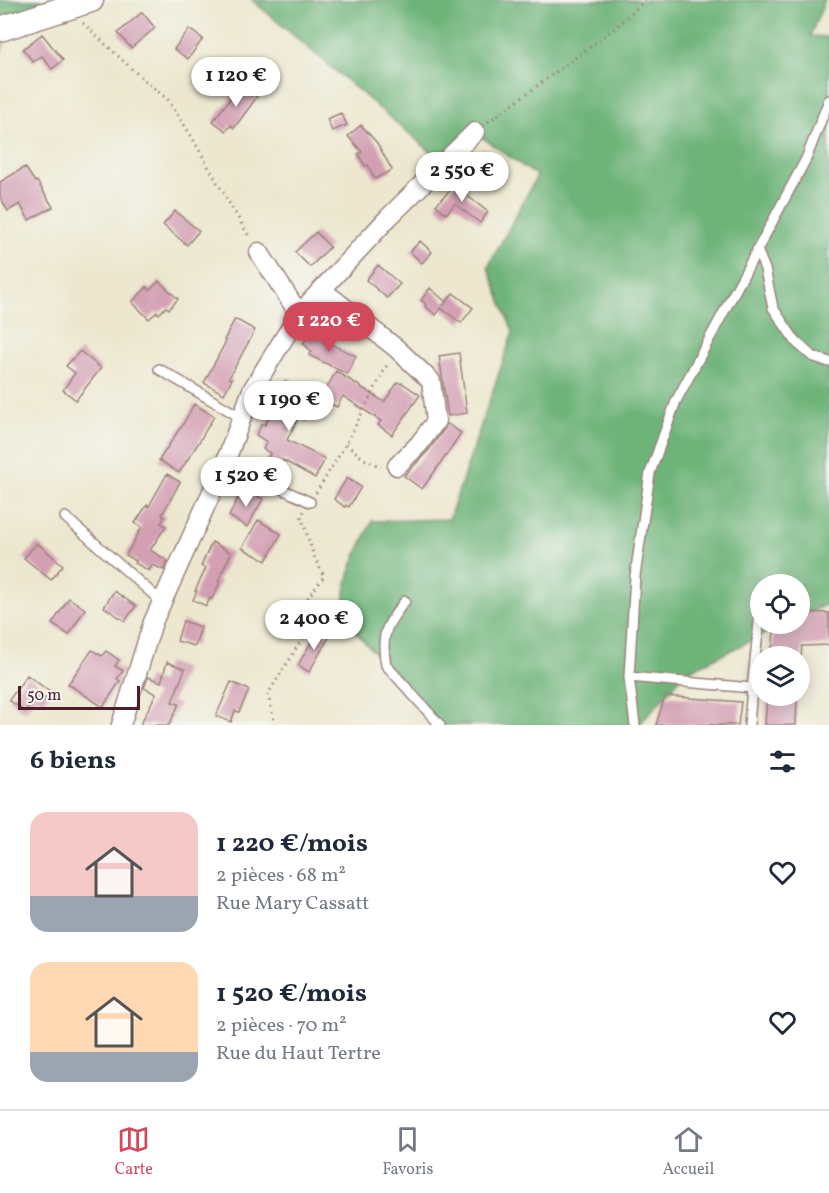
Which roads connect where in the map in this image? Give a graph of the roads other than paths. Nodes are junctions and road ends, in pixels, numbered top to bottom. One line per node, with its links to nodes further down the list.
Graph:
1 (91, 0): 2 (street)
2 (0, 29)
3 (829, 100): 5 (lane)
4 (475, 132): 7 (street)
5 (757, 250): 9 (lane); 18 (lane)
6 (259, 252): 8 (street)
7 (322, 290): 8 (street); 13 (street)
8 (299, 314): 11 (street)
9 (829, 362)
10 (159, 369): 11 (lane)
11 (242, 418): 12 (street)
12 (225, 464): 14 (lane); 17 (street)
13 (397, 466)
14 (310, 502)
15 (65, 517): 17 (lane)
16 (405, 601): 22 (lane)
17 (162, 602): 21 (street)
18 (629, 677): 19 (lane); 23 (lane)
19 (750, 688)
20 (751, 706): 24 (lane)
21 (121, 725)
22 (440, 725)
23 (635, 725)
24 (749, 725)

